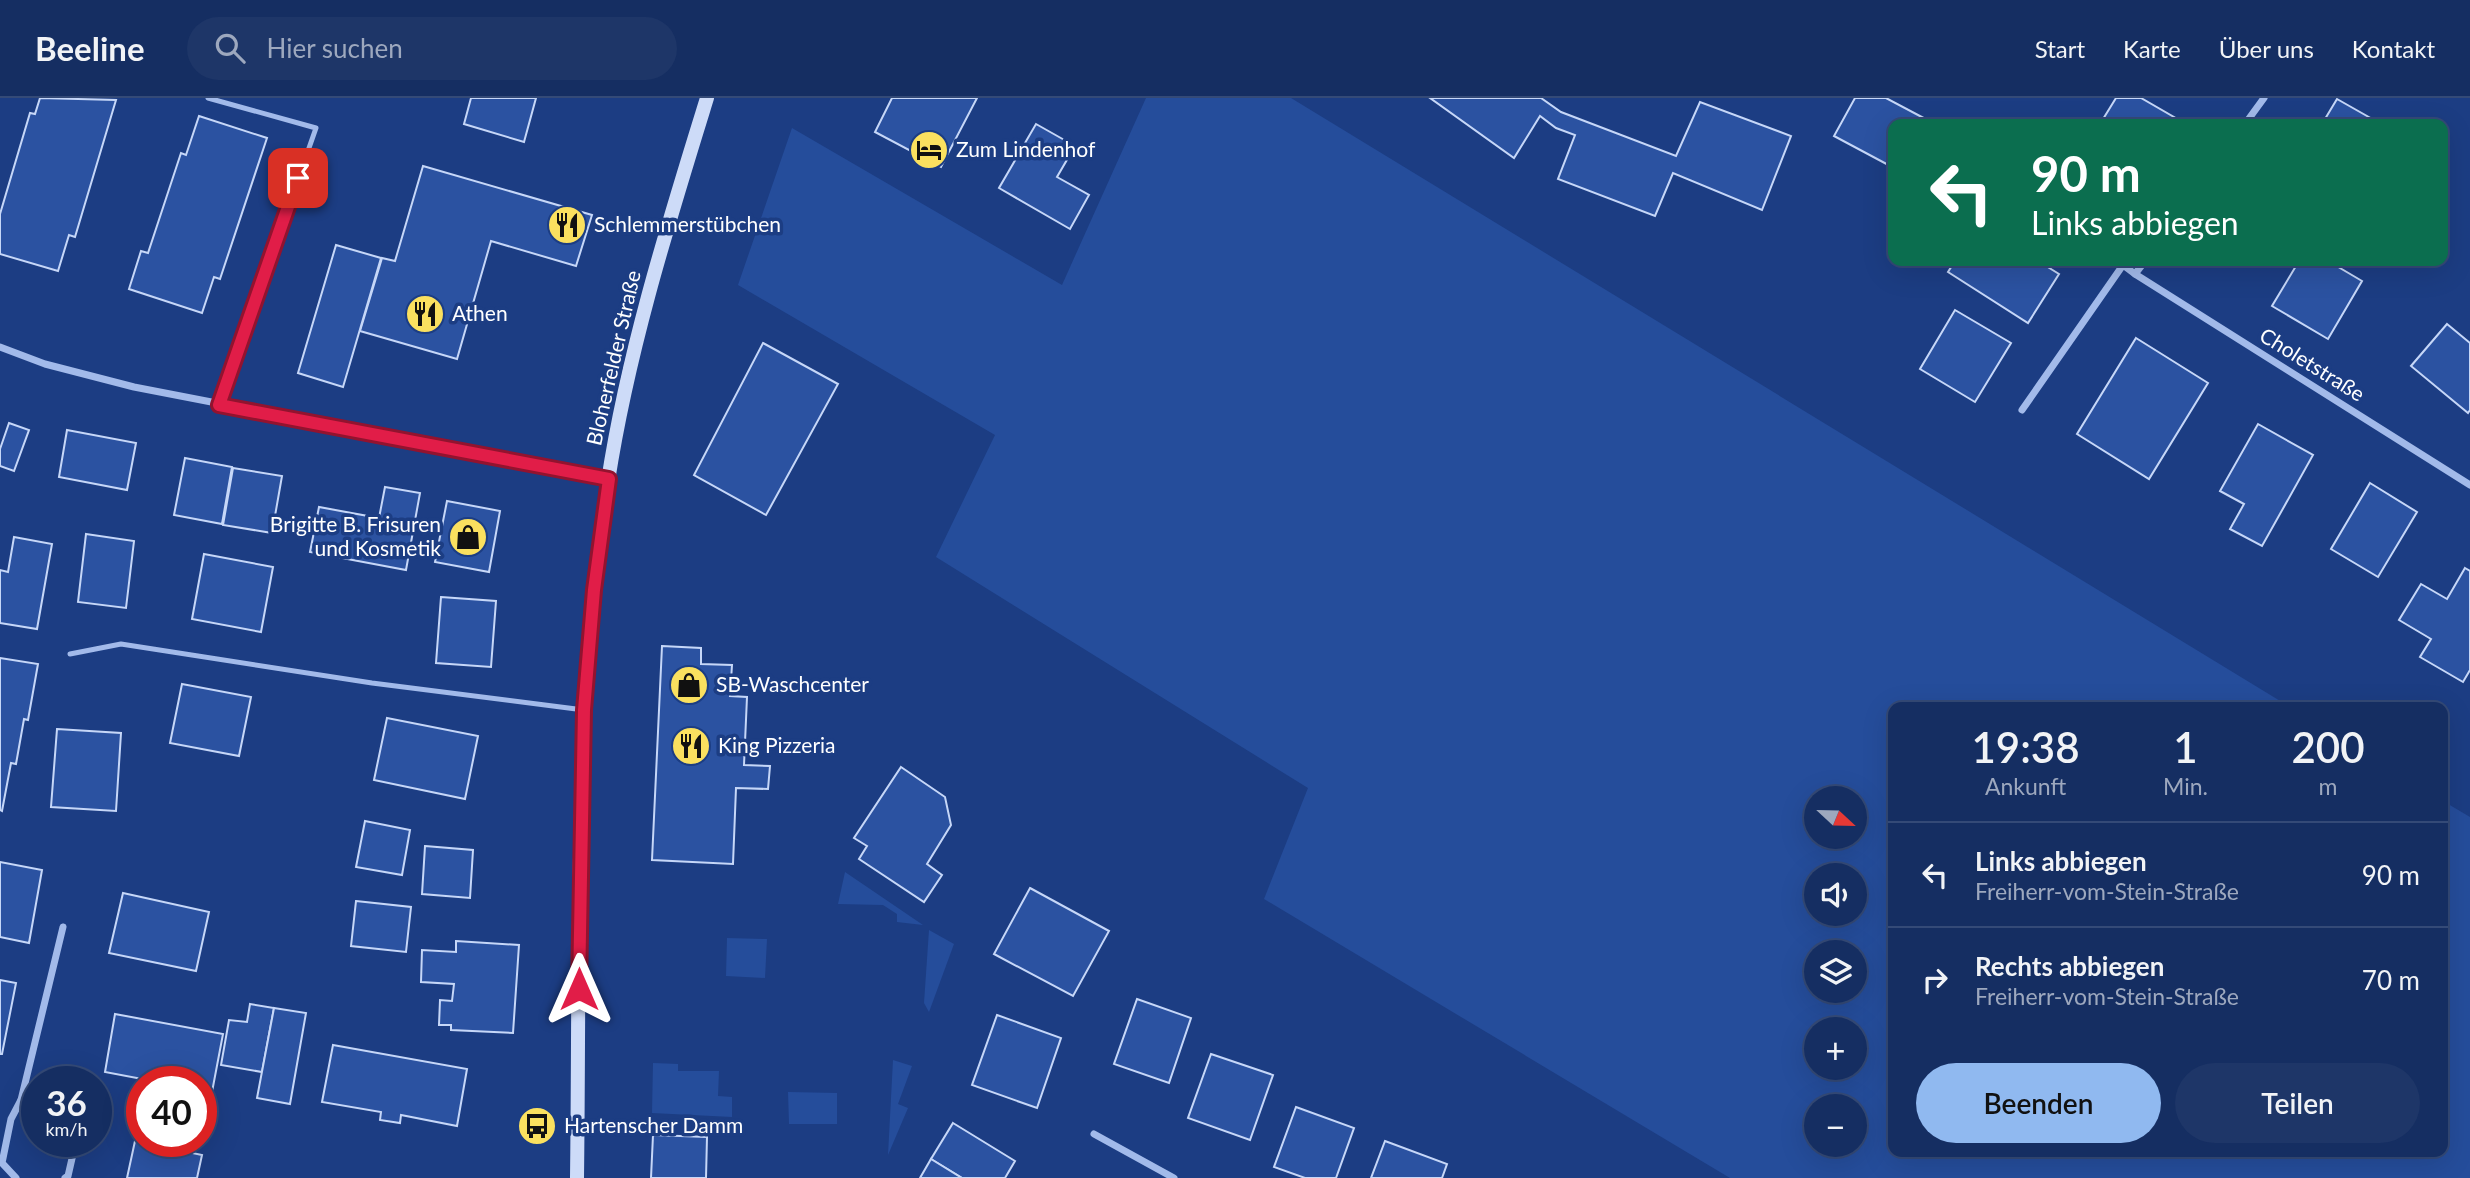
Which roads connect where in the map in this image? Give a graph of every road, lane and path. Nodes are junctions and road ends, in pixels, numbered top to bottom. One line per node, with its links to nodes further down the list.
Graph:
1 (208, 98): 10 (lane)
2 (707, 98): 12 (street, Bloherfelder Straße)
3 (2264, 98): 4 (street)
4 (2249, 119)
5 (2122, 266): 11 (street)
6 (2124, 266): 8 (street)
7 (2141, 266): 8 (street)
8 (2135, 274): 13 (street, Choletstraße)
9 (0, 347): 10 (street)
10 (219, 405): 12 (street)
11 (2022, 410)
12 (609, 479): 15 (street, Bloherfelder Straße)
13 (2470, 485)
14 (70, 654): 15 (lane)
15 (584, 710): 23 (street, Bloherfelder Straße)
16 (63, 927): 17 (street)
17 (29, 1066)
18 (21, 1100): 21 (street)
19 (1094, 1134): 24 (street)
20 (72, 1157): 22 (street)
21 (16, 1178)
22 (65, 1178)
23 (577, 1178)
24 (1174, 1178)

